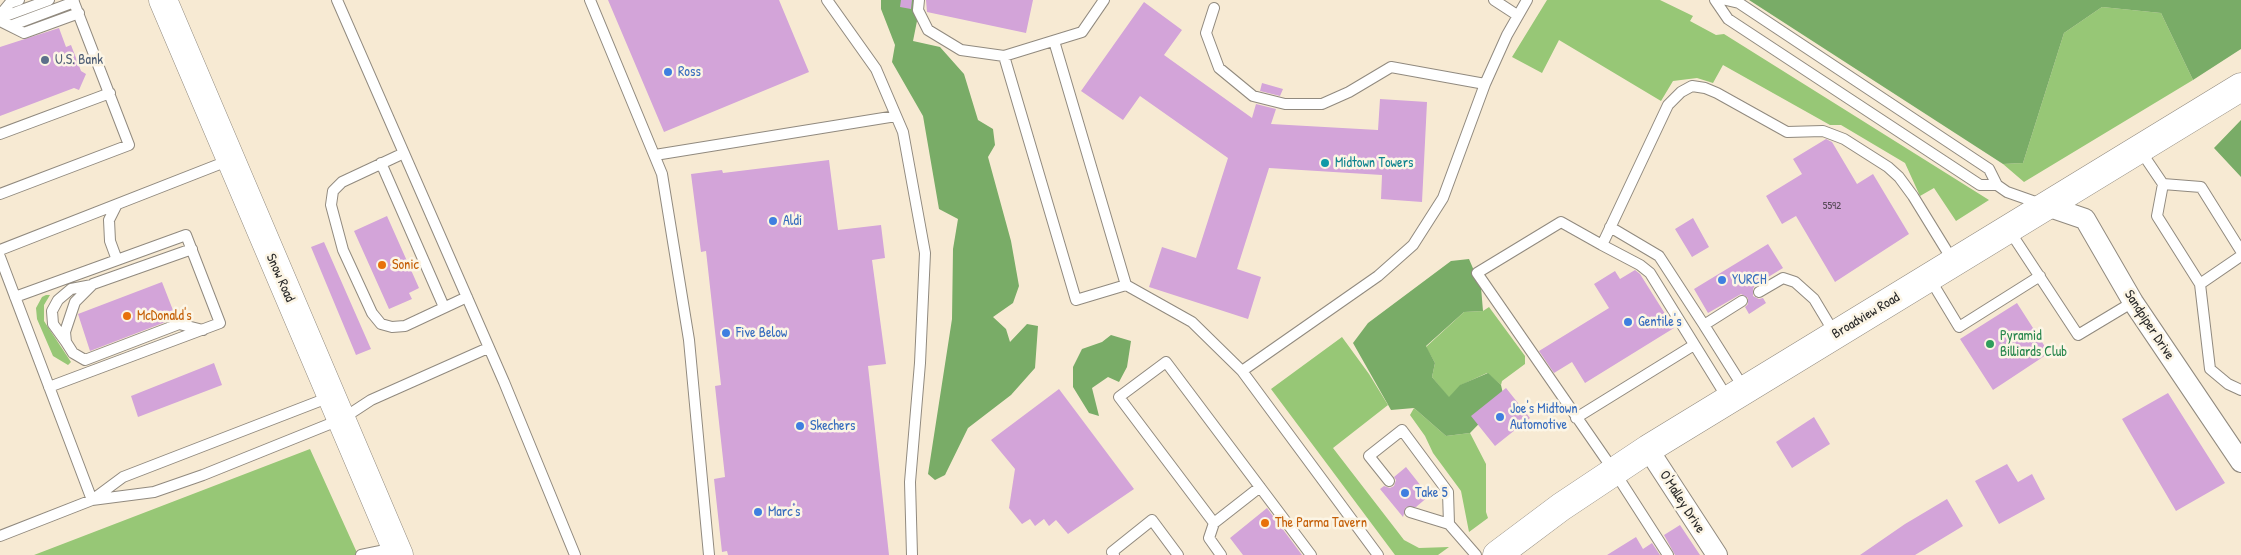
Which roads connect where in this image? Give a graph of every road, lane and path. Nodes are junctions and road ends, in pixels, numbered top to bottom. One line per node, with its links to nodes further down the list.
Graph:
1 (19, 0): 17 (lane)
2 (49, 0): 17 (lane)
3 (163, 0): 28 (main road, Snow Road)
4 (337, 0): 26 (lane)
5 (590, 0): 27 (lane)
6 (827, 0): 23 (lane)
7 (919, 0): 19 (lane)
8 (1104, 0): 18 (lane)
9 (1494, 0): 16 (lane)
10 (1527, 0): 16 (lane)
11 (1715, 0): 30 (lane)
12 (1726, 0): 30 (lane)
13 (74, 1): 15 (lane); 17 (lane)
14 (1214, 8): 20 (lane)
15 (78, 13): 17 (lane); 22 (lane)
16 (1517, 15): 20 (lane)
17 (2, 20)
18 (1054, 41): 19 (lane); 49 (lane)
19 (1004, 56): 49 (lane)
20 (1485, 84): 62 (lane)
21 (2241, 87): 25 (main road, Broadview Road)
22 (110, 92): 24 (lane); 32 (lane)
23 (896, 116): 27 (lane); 82 (lane)
24 (0, 134)
25 (2139, 149): 31 (lane); 34 (main road, Broadview Road)
26 (404, 153): 29 (lane); 51 (lane)
27 (655, 155): 81 (lane)
28 (231, 160): 33 (lane); 66 (main road, Snow Road)
29 (381, 163): 55 (lane); 55 (lane)
30 (1997, 184): 34 (lane)
31 (2163, 184): 40 (lane); 48 (lane)
32 (0, 194)
33 (116, 206): 39 (lane); 43 (lane)
34 (2047, 206): 36 (main road, Broadview Road); 54 (street, Sandpiper Drive)
35 (1610, 227): 37 (lane); 44 (lane); 56 (lane)
36 (2009, 229): 44 (main road, Broadview Road); 45 (lane)
37 (1602, 245): 60 (lane); 67 (lane)
38 (192, 248): 43 (lane); 47 (lane); 57 (lane)
39 (0, 250)
40 (2241, 251)
41 (2241, 256): 48 (lane)
42 (0, 257): 52 (lane)
43 (117, 260): 52 (lane)
44 (1954, 262): 46 (main road, Broadview Road)
45 (2040, 276): 46 (lane); 54 (lane)
46 (1929, 278): 58 (main road, Broadview Road)
47 (93, 284): 59 (lane); 59 (lane)
48 (2200, 284): 64 (lane)
49 (1126, 285): 62 (lane)
50 (1759, 292): 58 (lane)
51 (467, 296): 55 (lane); 61 (lane)
52 (15, 297): 63 (lane)
53 (1742, 302): 56 (lane)
54 (2133, 302): 69 (street, Sandpiper Drive)
55 (444, 308)
56 (1704, 325): 65 (lane)
57 (203, 330): 59 (lane); 63 (lane)
58 (1835, 335): 65 (main road, Broadview Road)
59 (66, 342)
60 (1694, 346): 65 (lane); 67 (lane)
61 (488, 348): 66 (lane); 80 (lane)
62 (1242, 370): 87 (lane)
63 (49, 387): 73 (lane)
64 (2241, 390)
65 (1736, 395): 68 (main road, Broadview Road)
66 (337, 407): 73 (lane); 73 (lane); 78 (main road, Snow Road)
67 (1576, 418): 70 (lane)
68 (1648, 449): 70 (main road, Broadview Road); 91 (street, O'Malley Drive)
69 (2241, 462)
70 (1614, 471): 89 (main road, Broadview Road); 90 (lane)
71 (1389, 481): 76 (lane)
72 (1260, 487): 75 (lane); 75 (lane); 86 (lane)
73 (92, 500): 77 (lane)
74 (1410, 512): 76 (lane)
75 (1214, 523): 85 (lane)
76 (1450, 524): 88 (lane)
77 (0, 536)
78 (398, 551): 79 (lane)
79 (361, 555)
80 (575, 555)
81 (709, 555)
82 (912, 555)
83 (1114, 555): 84 (lane)
84 (1178, 555)
85 (1221, 555)
86 (1311, 555)
87 (1378, 555)
88 (1476, 555)
89 (1497, 555)
90 (1668, 555)
91 (1717, 555)

